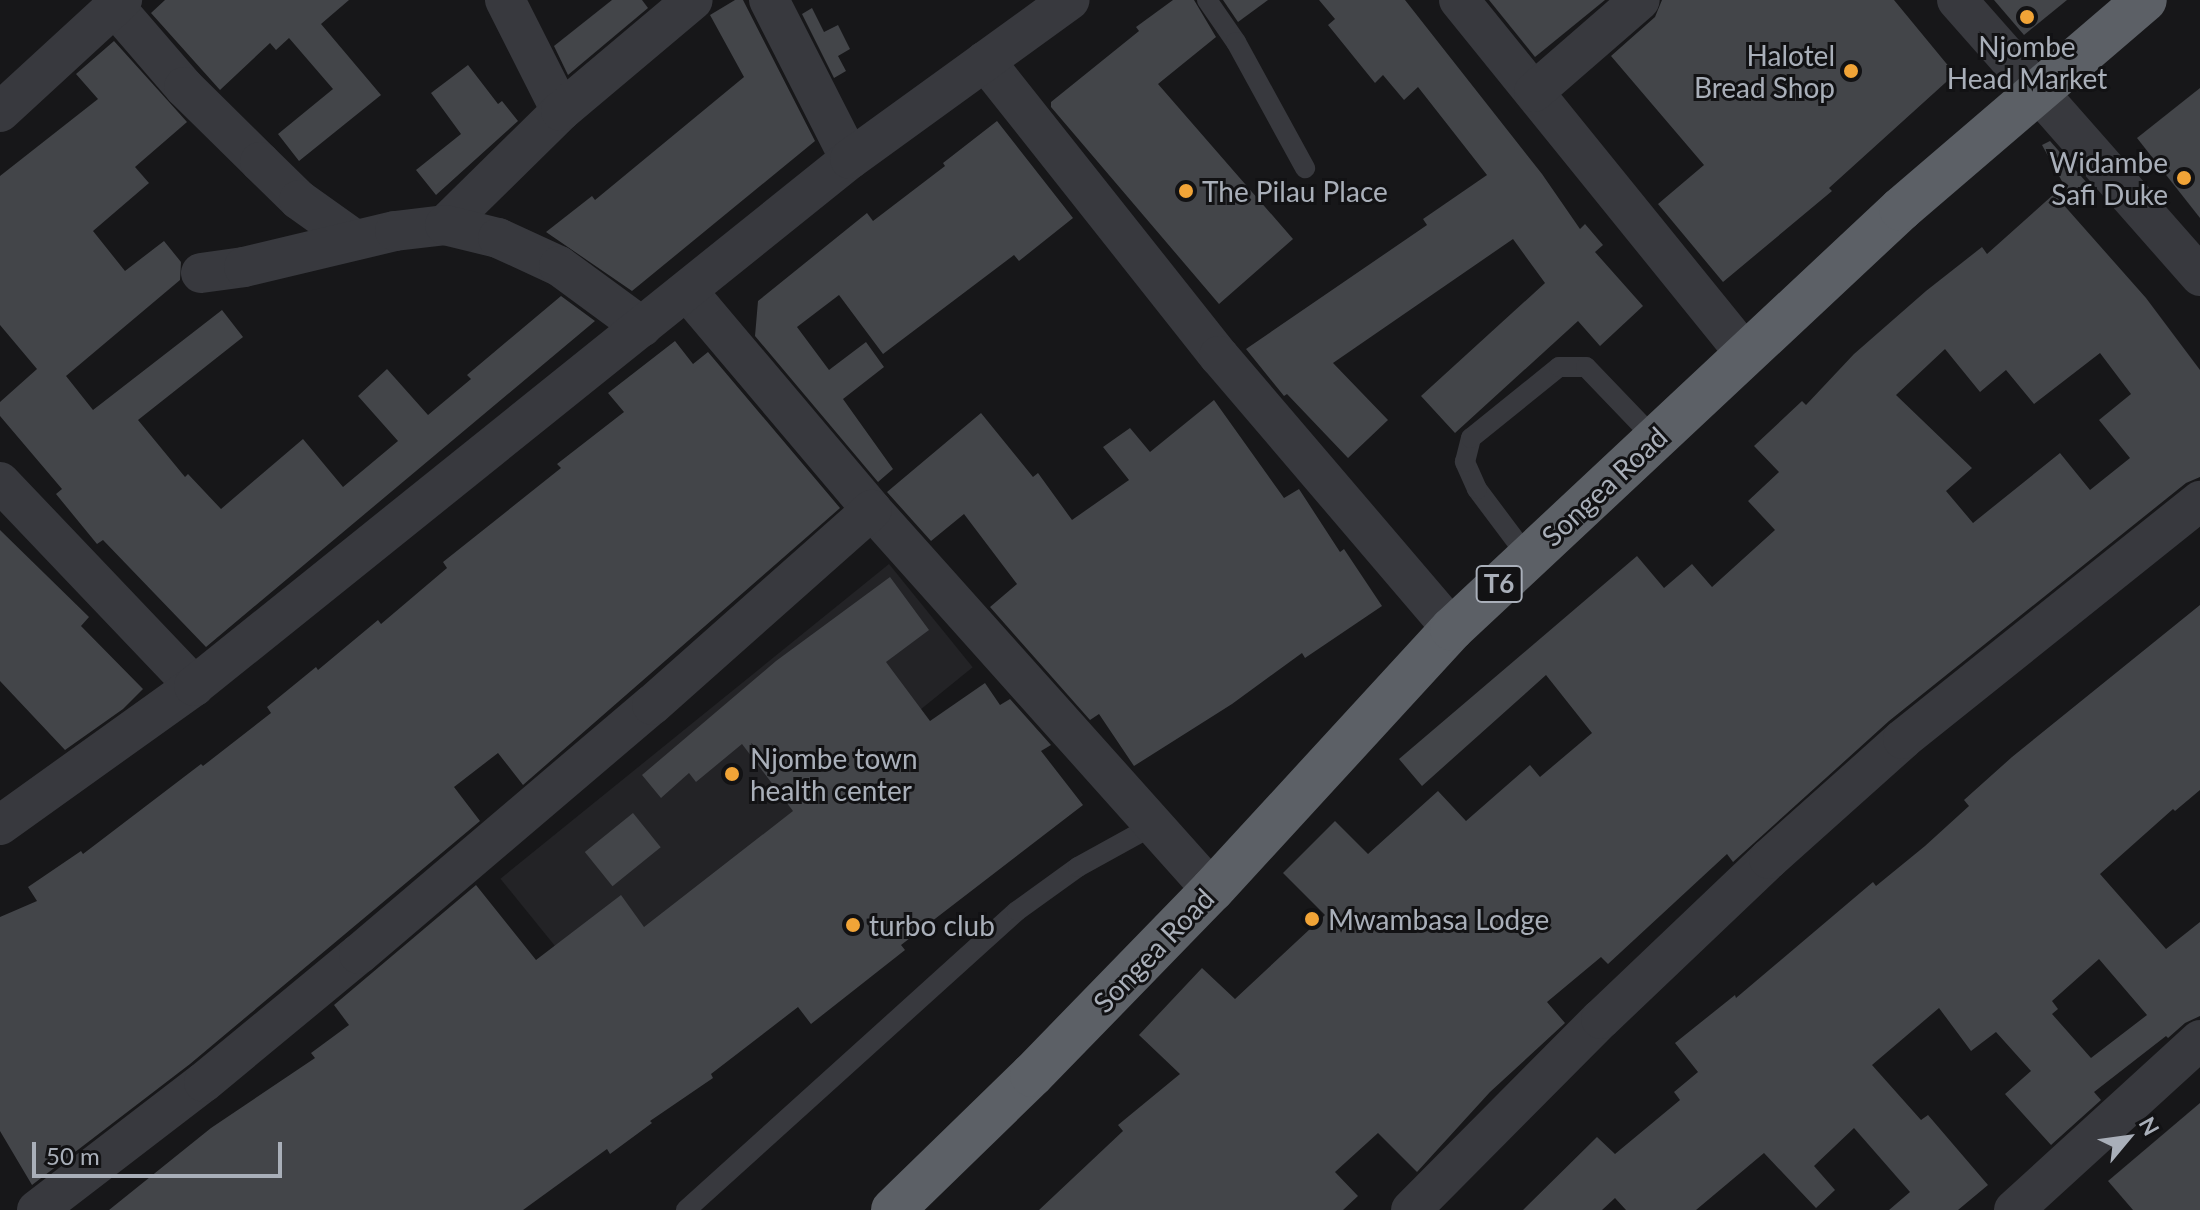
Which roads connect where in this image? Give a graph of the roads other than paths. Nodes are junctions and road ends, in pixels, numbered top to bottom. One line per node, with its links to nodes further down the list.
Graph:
1 (505, 0): 14 (street)
2 (693, 0): 14 (street)
3 (769, 0): 16 (street)
4 (1070, 0): 11 (street)
5 (1207, 0): 17 (lane)
6 (1459, 0): 13 (street)
7 (1640, 0): 13 (street)
8 (1957, 0): 12 (street)
9 (2145, 0): 12 (highway, Songea Road / T6)
10 (118, 4): 15 (street); 19 (street)
11 (985, 61): 16 (street); 30 (street)
12 (2036, 90): 21 (street); 24 (highway, Songea Road / T6)
13 (1534, 92): 24 (street)
14 (561, 111): 18 (street)
15 (0, 112)
16 (850, 159): 22 (street)
17 (1305, 168)
18 (445, 225): 19 (street); 23 (street)
19 (355, 240): 20 (street)
20 (201, 273)
21 (2200, 276)
22 (687, 291): 23 (street); 28 (street)
23 (642, 327): 31 (street)
24 (1746, 355): 25 (highway, Songea Road / T6)
25 (1654, 438): 29 (highway, Songea Road / T6); 29 (lane)
26 (0, 482): 31 (street)
27 (2200, 501): 39 (street)
28 (872, 510): 32 (street); 36 (street)
29 (1528, 557): 30 (highway, Songea Road / T6)
30 (1452, 629): 34 (highway, Songea Road / T6)
31 (194, 686): 33 (street)
32 (1156, 824): 34 (street); 37 (lane)
33 (0, 825)
34 (1212, 890): 38 (highway, Songea Road / T6)
35 (2200, 1040): 40 (street)
36 (37, 1210)
37 (686, 1210)
38 (893, 1210)
39 (1411, 1210)
40 (2014, 1210)

